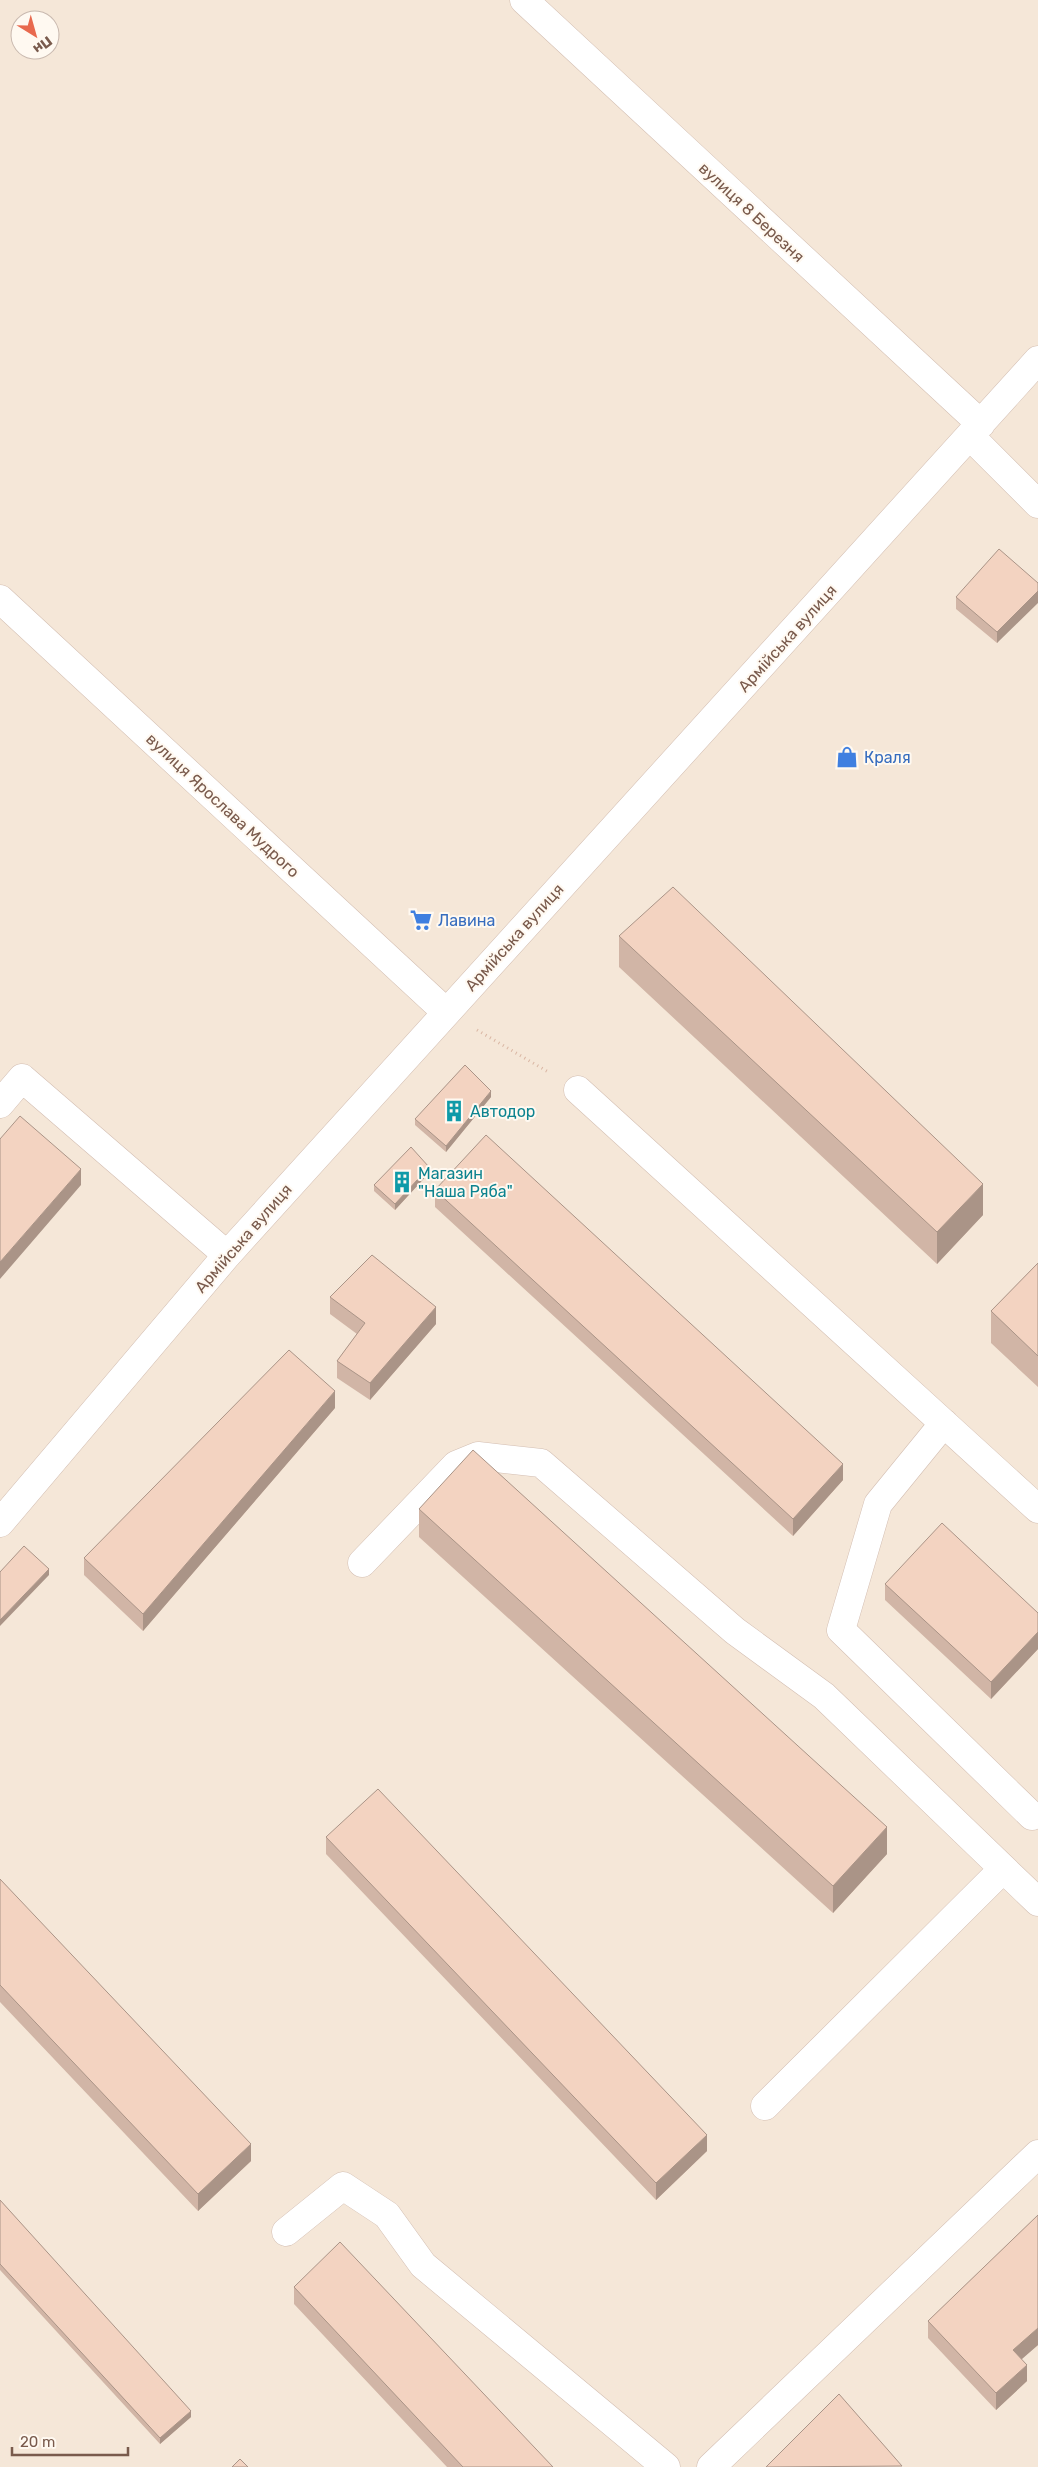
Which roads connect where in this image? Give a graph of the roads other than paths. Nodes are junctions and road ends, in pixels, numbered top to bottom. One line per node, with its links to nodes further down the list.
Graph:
1 (524, 0): 3 (street, вулиця 8 Березня)
2 (1038, 360): 3 (street, Армійська вулиця)
3 (975, 430): 4 (street, вулиця 8 Березня); 6 (street, Армійська вулиця)
4 (1038, 504)
5 (0, 599): 6 (street, вулиця Ярослава Мудрого)
6 (446, 1012): 9 (street, Армійська вулиця)
7 (578, 1090): 10 (street)
8 (0, 1104): 9 (street)
9 (227, 1255): 12 (street, Армійська вулиця)
10 (944, 1423): 11 (street); 14 (street)
11 (1038, 1509)
12 (0, 1523)
13 (362, 1563): 15 (street)
14 (1032, 1816)
15 (1003, 1869): 16 (street); 17 (street)
16 (1038, 1902)
17 (765, 2106)
18 (1038, 2154): 21 (street)
19 (286, 2232): 20 (street)
20 (666, 2467)
21 (711, 2467)

